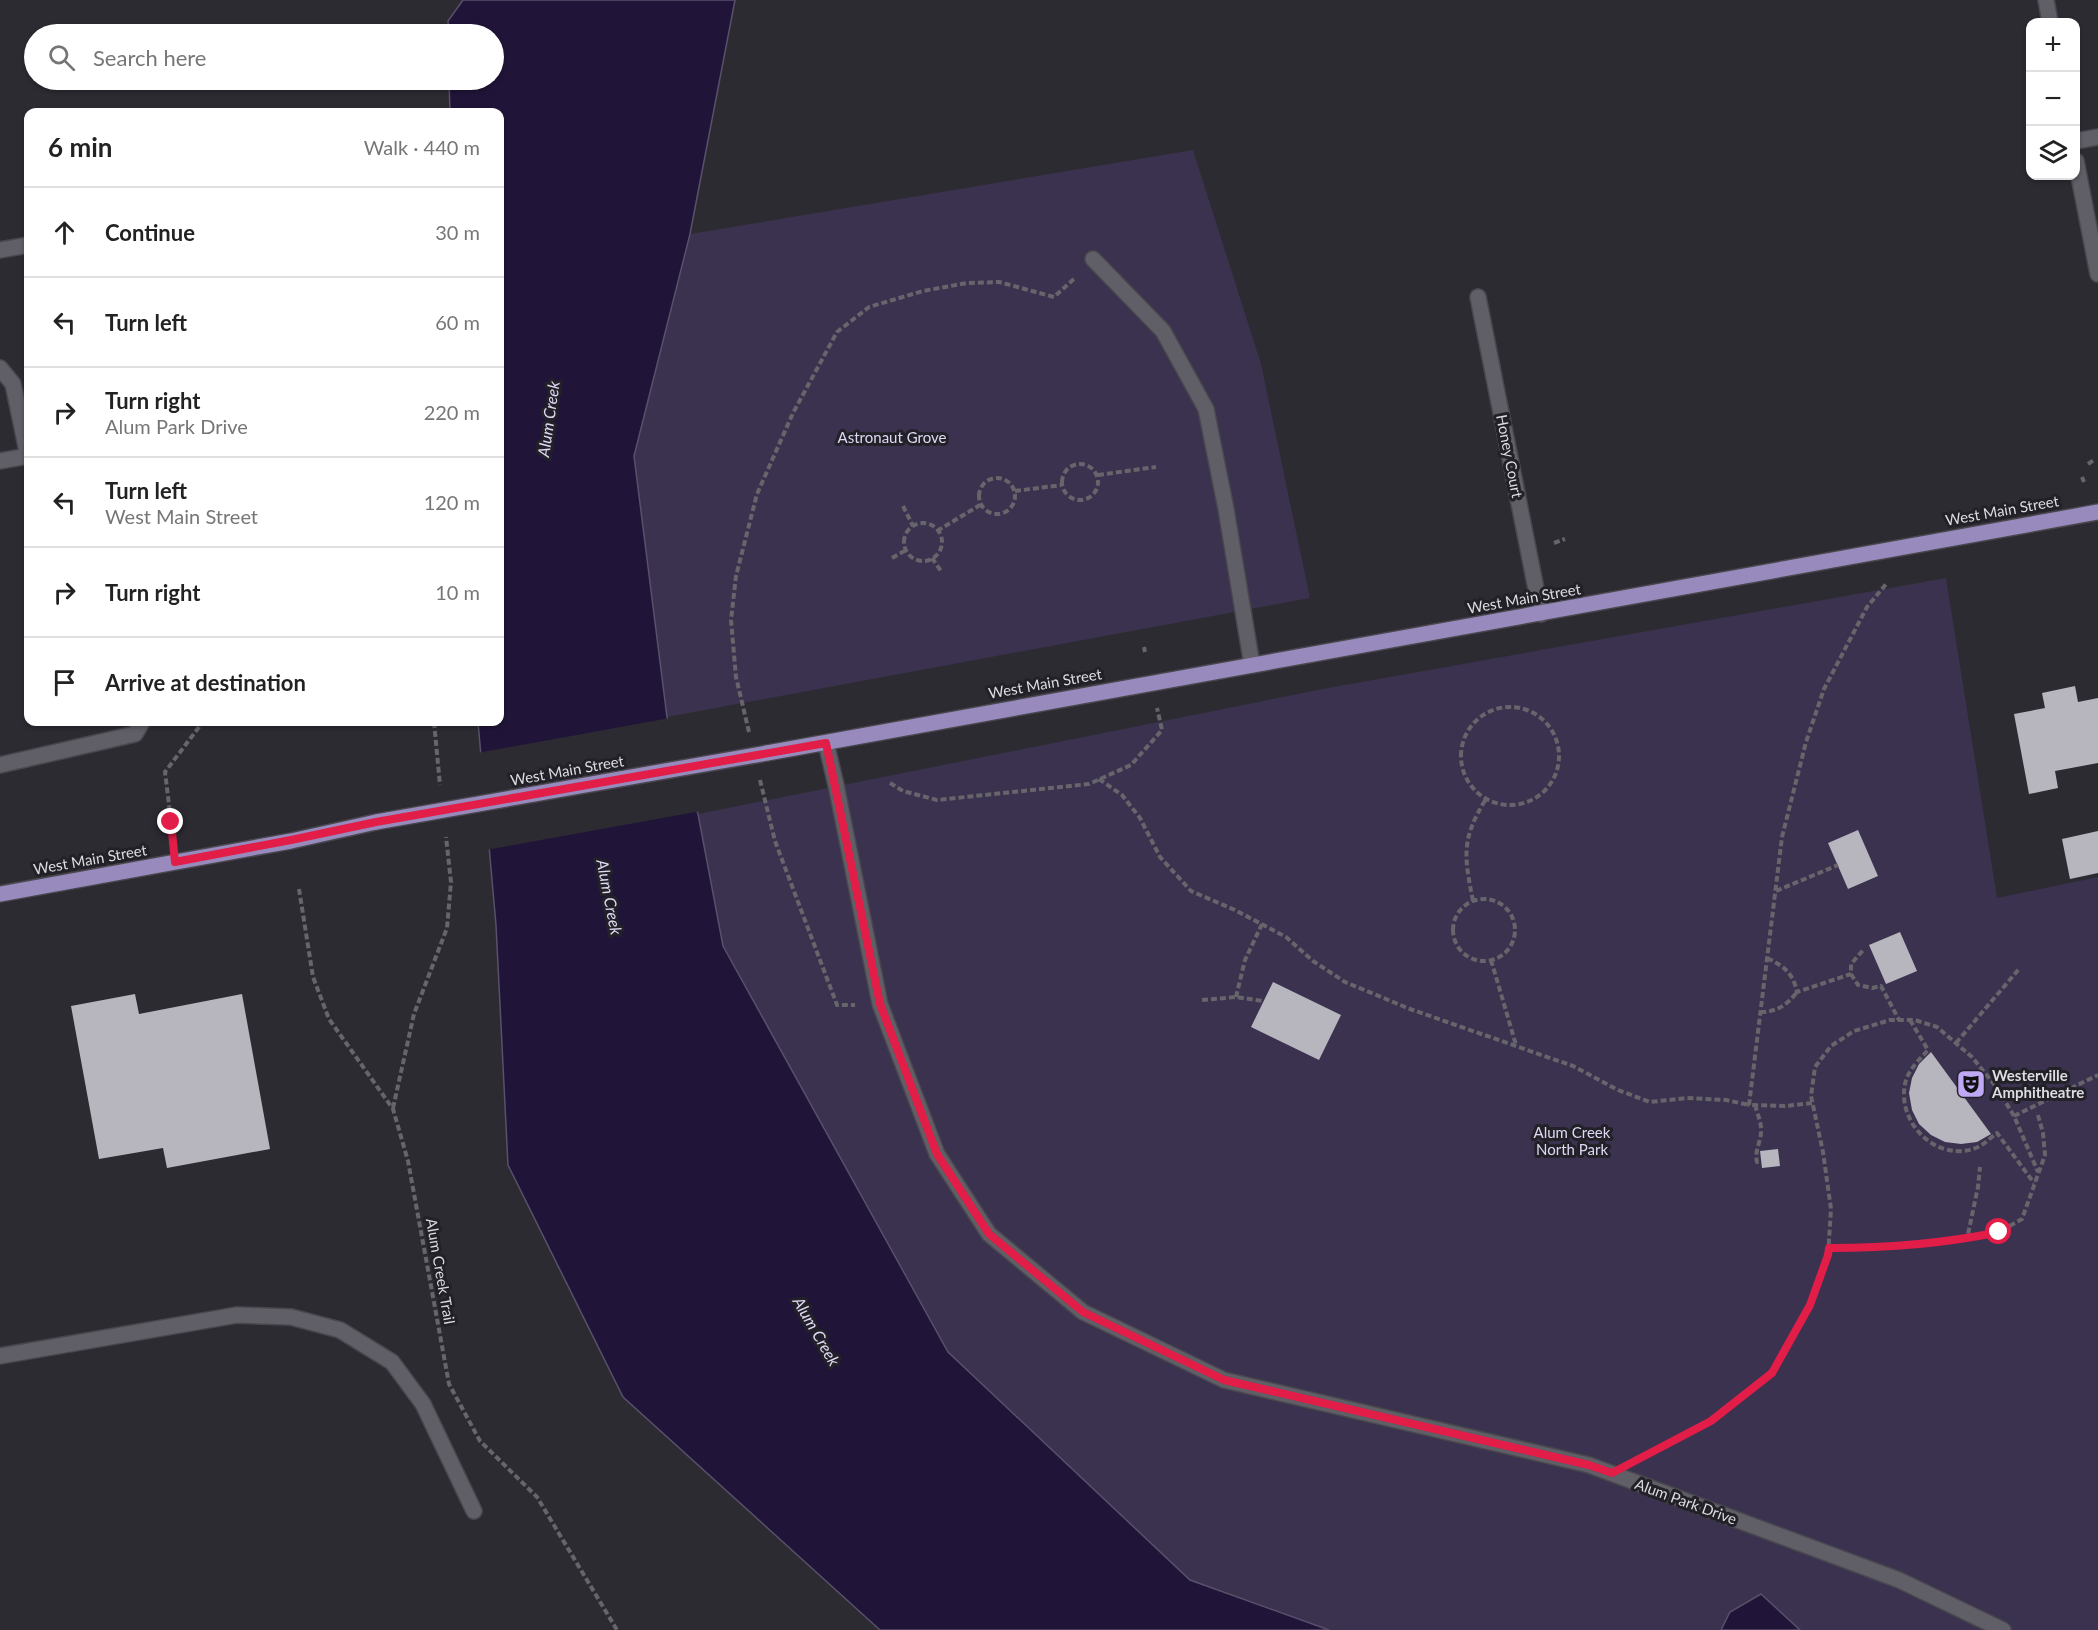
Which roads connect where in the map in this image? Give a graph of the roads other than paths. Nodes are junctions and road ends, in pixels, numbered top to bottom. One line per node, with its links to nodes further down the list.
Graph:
1 (2046, 0): 2 (street)
2 (2049, 18)
3 (2098, 137): 4 (street)
4 (2080, 140)
5 (2080, 180): 9 (street)
6 (24, 246): 7 (street)
7 (0, 250)
8 (1093, 259): 17 (street)
9 (2098, 273)
10 (1478, 297): 16 (street, Honey Court)
11 (0, 368): 12 (street)
12 (24, 437)
13 (24, 457): 14 (street)
14 (0, 461)
15 (2098, 512): 16 (main road, West Main Street)
16 (1541, 614): 17 (main road, West Main Street)
17 (1252, 665): 19 (main road, West Main Street)
18 (140, 726): 20 (street)
19 (826, 743): 21 (main road, West Main Street, bridge); 24 (street, Alum Park Drive)
20 (0, 765)
21 (0, 894)
22 (0, 1356): 23 (street)
23 (474, 1510)
24 (2003, 1630)

